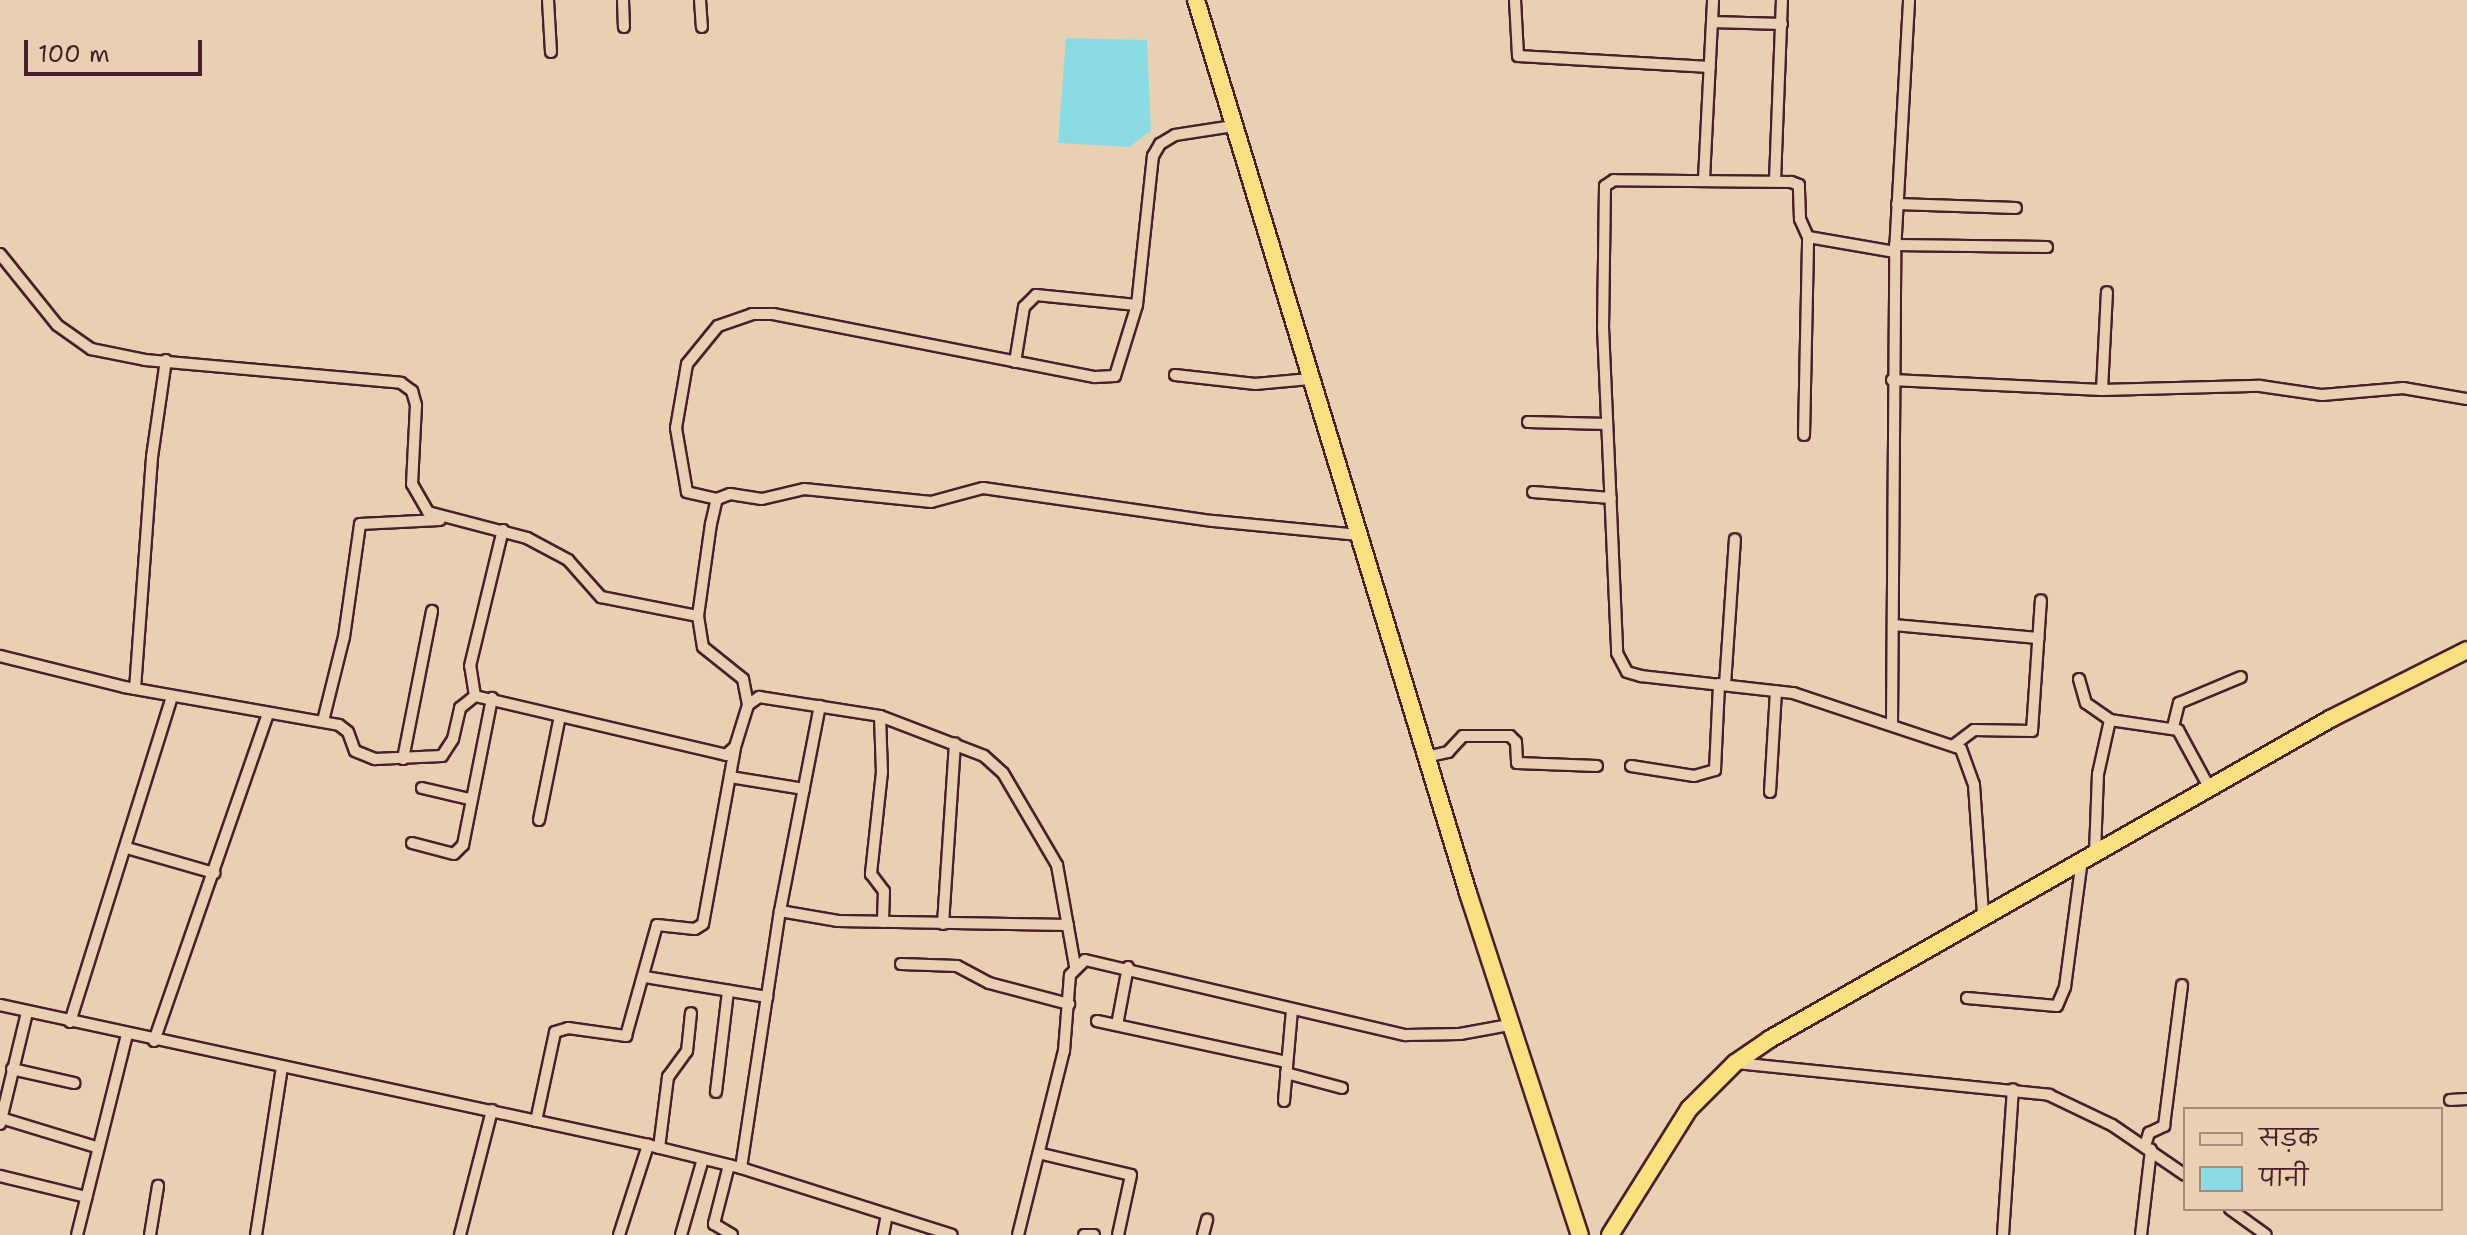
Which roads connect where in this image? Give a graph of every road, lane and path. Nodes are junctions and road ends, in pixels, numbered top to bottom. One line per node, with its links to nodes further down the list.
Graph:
1 (548, 0): 13 (street)
2 (623, 0): 11 (street)
3 (700, 0): 12 (street)
4 (1196, 0): 15 (highway)
5 (1515, 0): 14 (street)
6 (1713, 0): 9 (street)
7 (1782, 0): 10 (street)
8 (1909, 0): 18 (street)
9 (1712, 22): 10 (street); 14 (street)
10 (1782, 24): 17 (street)
11 (624, 27)
12 (702, 27)
13 (551, 52)
14 (1710, 67): 16 (street)
15 (1233, 126): 25 (street); 29 (highway)
16 (1704, 179): 17 (street); 34 (street)
17 (1775, 181): 20 (street)
18 (1897, 204): 19 (street); 22 (street)
19 (2016, 208)
20 (1808, 237): 22 (street); 35 (street)
21 (2047, 247): 22 (street)
22 (1895, 248): 30 (street)
23 (0, 254): 26 (street)
24 (2107, 292): 31 (street)
25 (1137, 305): 27 (street); 27 (street)
26 (166, 360): 39 (street); 53 (street)
27 (1015, 362): 38 (street)
28 (1175, 375): 29 (street)
29 (1310, 379): 41 (highway)
30 (1892, 380): 31 (street); 46 (street)
31 (2102, 390): 32 (street)
32 (2467, 399)
33 (1528, 422): 34 (street)
34 (1607, 424): 37 (street)
35 (1804, 435)
36 (1533, 492): 37 (street)
37 (1611, 498): 52 (street)
38 (717, 499): 41 (street); 45 (street)
39 (443, 520): 40 (street); 64 (street)
40 (503, 530): 45 (street); 56 (street)
41 (1359, 535): 70 (highway)
42 (1735, 539): 52 (street)
43 (2041, 600): 47 (street)
44 (432, 611): 71 (street)
45 (698, 616): 58 (street)
46 (1893, 625): 47 (street); 65 (street)
47 (2038, 638): 68 (street)
48 (2467, 650): 75 (highway)
49 (0, 656): 53 (street)
50 (2241, 677): 66 (street)
51 (2079, 679): 63 (street)
52 (1722, 684): 54 (street); 73 (street)
53 (135, 689): 55 (street)
54 (1776, 691): 65 (street); 78 (street)
55 (172, 696): 60 (street); 82 (street)
56 (475, 696): 57 (street); 71 (street)
57 (492, 698): 61 (street); 79 (street)
58 (748, 705): 59 (street); 69 (street)
59 (820, 706): 62 (street); 77 (street)
60 (268, 714): 64 (street); 84 (street)
61 (560, 716): 69 (street); 80 (street)
62 (880, 716): 67 (street); 87 (street)
63 (2110, 720): 66 (street); 83 (street)
64 (323, 721): 71 (street)
65 (1892, 724): 68 (street)
66 (2173, 727): 75 (street)
67 (955, 743): 88 (street); 89 (street)
68 (1954, 745): 86 (street)
69 (735, 747): 74 (street)
70 (1426, 757): 72 (street); 106 (highway)
71 (403, 759)
72 (1597, 766)
73 (1631, 766)
74 (730, 777): 77 (street); 93 (street)
75 (2209, 787): 83 (highway)
76 (422, 788): 79 (street)
77 (804, 789): 85 (street)
78 (1770, 792)
79 (469, 799): 81 (street)
80 (539, 820)
81 (412, 843)
82 (127, 848): 84 (street); 104 (street)
83 (2088, 854): 86 (highway); 97 (street)
84 (214, 873): 108 (street)
85 (780, 911): 87 (street); 96 (street)
86 (1983, 914): 109 (highway)
87 (883, 922): 88 (street)
88 (943, 924): 89 (street)
89 (1068, 925): 91 (street)
90 (901, 964): 98 (street)
91 (1075, 966): 92 (street); 98 (street)
92 (1128, 967): 100 (street); 105 (street)
93 (645, 977): 95 (street); 122 (street)
94 (2182, 985): 125 (street)
95 (728, 991): 96 (street); 116 (street)
96 (767, 997): 128 (street)
97 (1967, 998)
98 (1069, 1004): 126 (street)
99 (0, 1005): 101 (street)
100 (1292, 1009): 106 (street); 110 (street)
101 (27, 1012): 104 (street); 112 (street)
102 (691, 1013): 123 (street)
103 (1097, 1021): 105 (street)
104 (70, 1022): 107 (street)
105 (1117, 1025): 110 (street)
106 (1509, 1025): 150 (highway)
107 (127, 1035): 108 (street); 124 (street)
108 (154, 1041): 111 (street)
109 (1735, 1063): 115 (street); 151 (highway)
110 (1287, 1067): 114 (street); 119 (street)
111 (282, 1068): 120 (street); 138 (street)
112 (12, 1069): 113 (street); 121 (street)
113 (74, 1083)
114 (1342, 1088)
115 (2013, 1089): 125 (street); 152 (street)
116 (716, 1092)
117 (2467, 1099): 118 (street)
118 (2450, 1100)
119 (1284, 1101)
120 (492, 1110): 122 (street); 139 (street)
121 (1, 1121): 124 (street)
122 (536, 1121): 123 (street)
123 (653, 1147): 127 (street); 140 (street)
124 (99, 1148): 132 (street)
125 (2148, 1148): 129 (street); 153 (street)
126 (1042, 1154): 145 (street); 148 (street)
127 (703, 1159): 128 (street); 141 (street)
128 (735, 1167): 134 (street); 142 (street)
129 (2183, 1174)
130 (0, 1176): 132 (street)
131 (158, 1186): 137 (street)
132 (86, 1197): 136 (street)
133 (2233, 1211): 154 (street)
134 (887, 1214): 143 (street); 144 (street)
135 (1207, 1220): 149 (street)
136 (77, 1235)
137 (150, 1235)
138 (256, 1235)
139 (460, 1235)
140 (619, 1235)
141 (681, 1235)
142 (732, 1235)
143 (883, 1235)
144 (952, 1235)
145 (1018, 1235)
146 (1084, 1235): 147 (street)
147 (1094, 1235)
148 (1118, 1235)
149 (1203, 1235)
150 (1580, 1235)
151 (1610, 1235)
152 (2003, 1235)
153 (2141, 1235)
154 (2266, 1235)

